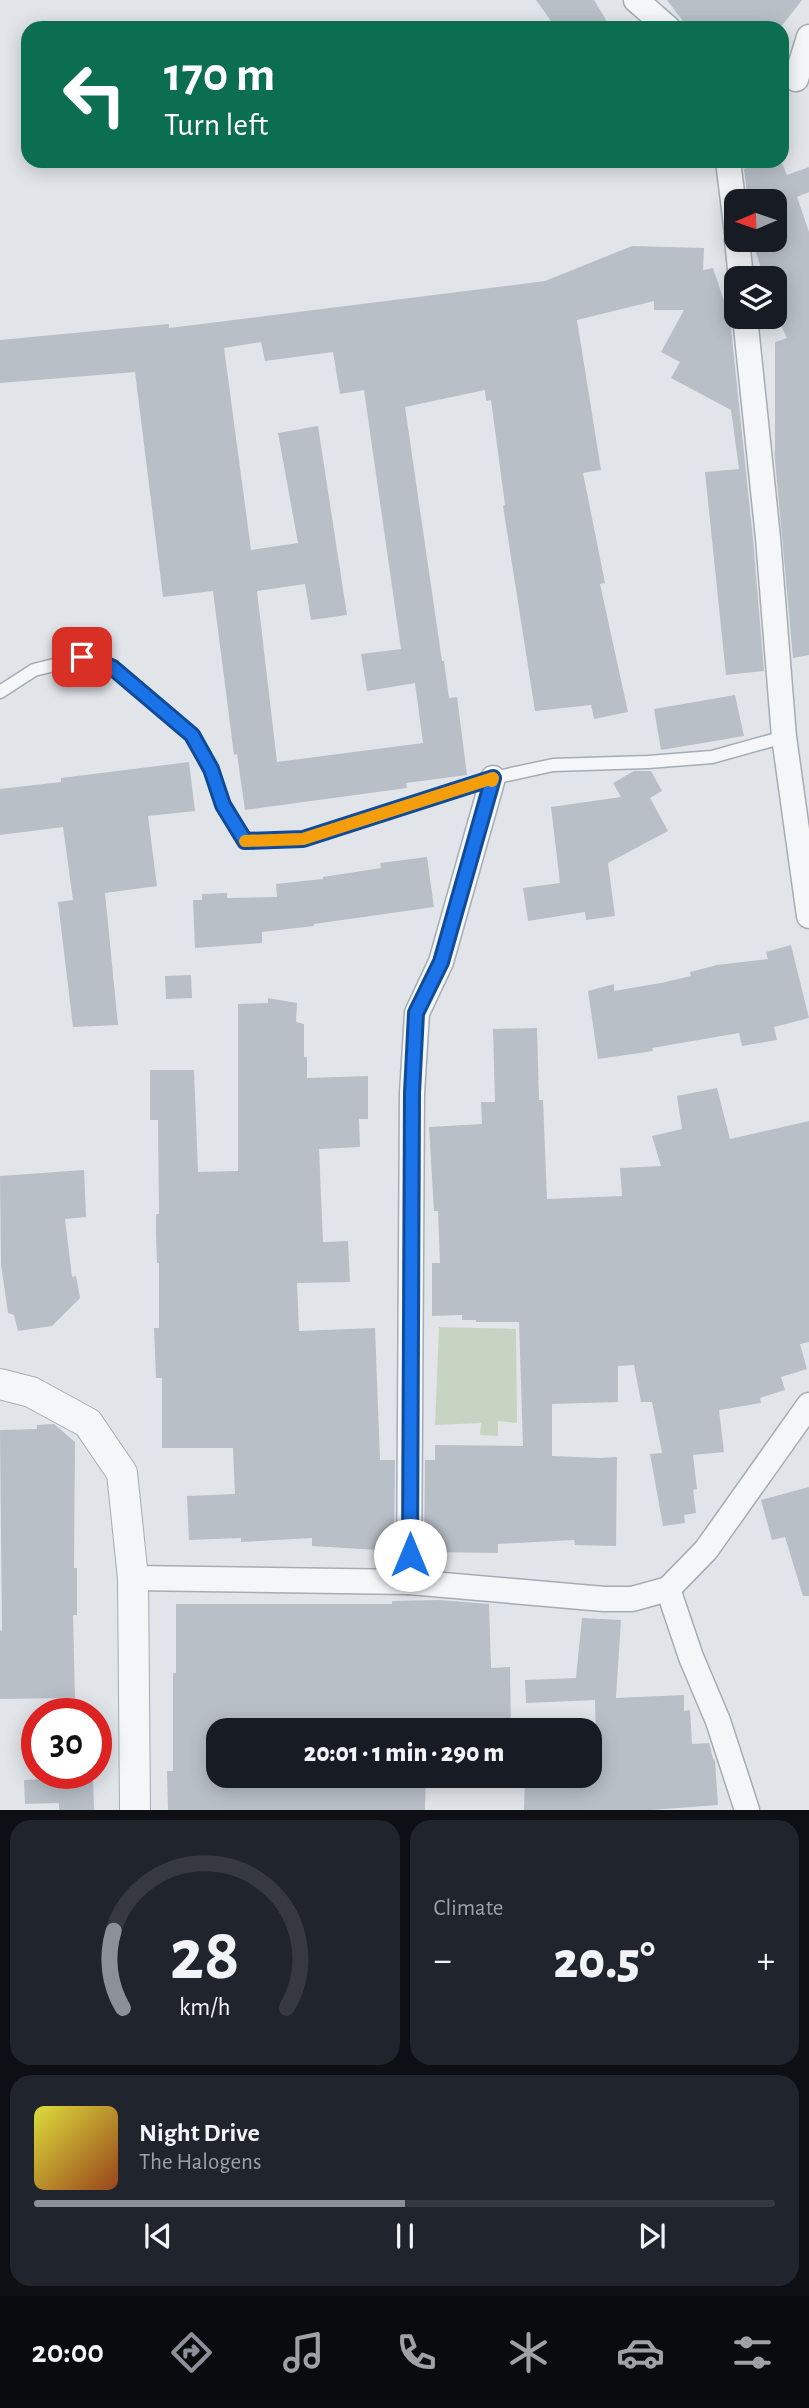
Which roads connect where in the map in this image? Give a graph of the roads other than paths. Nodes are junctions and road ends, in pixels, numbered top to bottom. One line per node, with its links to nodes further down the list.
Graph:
1 (636, 0): 2 (street)
2 (660, 21)
3 (809, 37): 4 (street)
4 (796, 82)
5 (729, 168): 6 (street)
6 (732, 189)
7 (746, 329): 9 (street)
8 (0, 692): 10 (lane)
9 (784, 737): 10 (lane); 11 (street)
10 (493, 778): 15 (street)
11 (809, 916)
12 (0, 1384): 14 (street)
13 (809, 1405): 16 (street)
14 (133, 1578): 15 (street); 17 (street)
15 (409, 1582): 16 (street)
16 (668, 1589): 18 (street)
17 (135, 1810)
18 (747, 1810)

